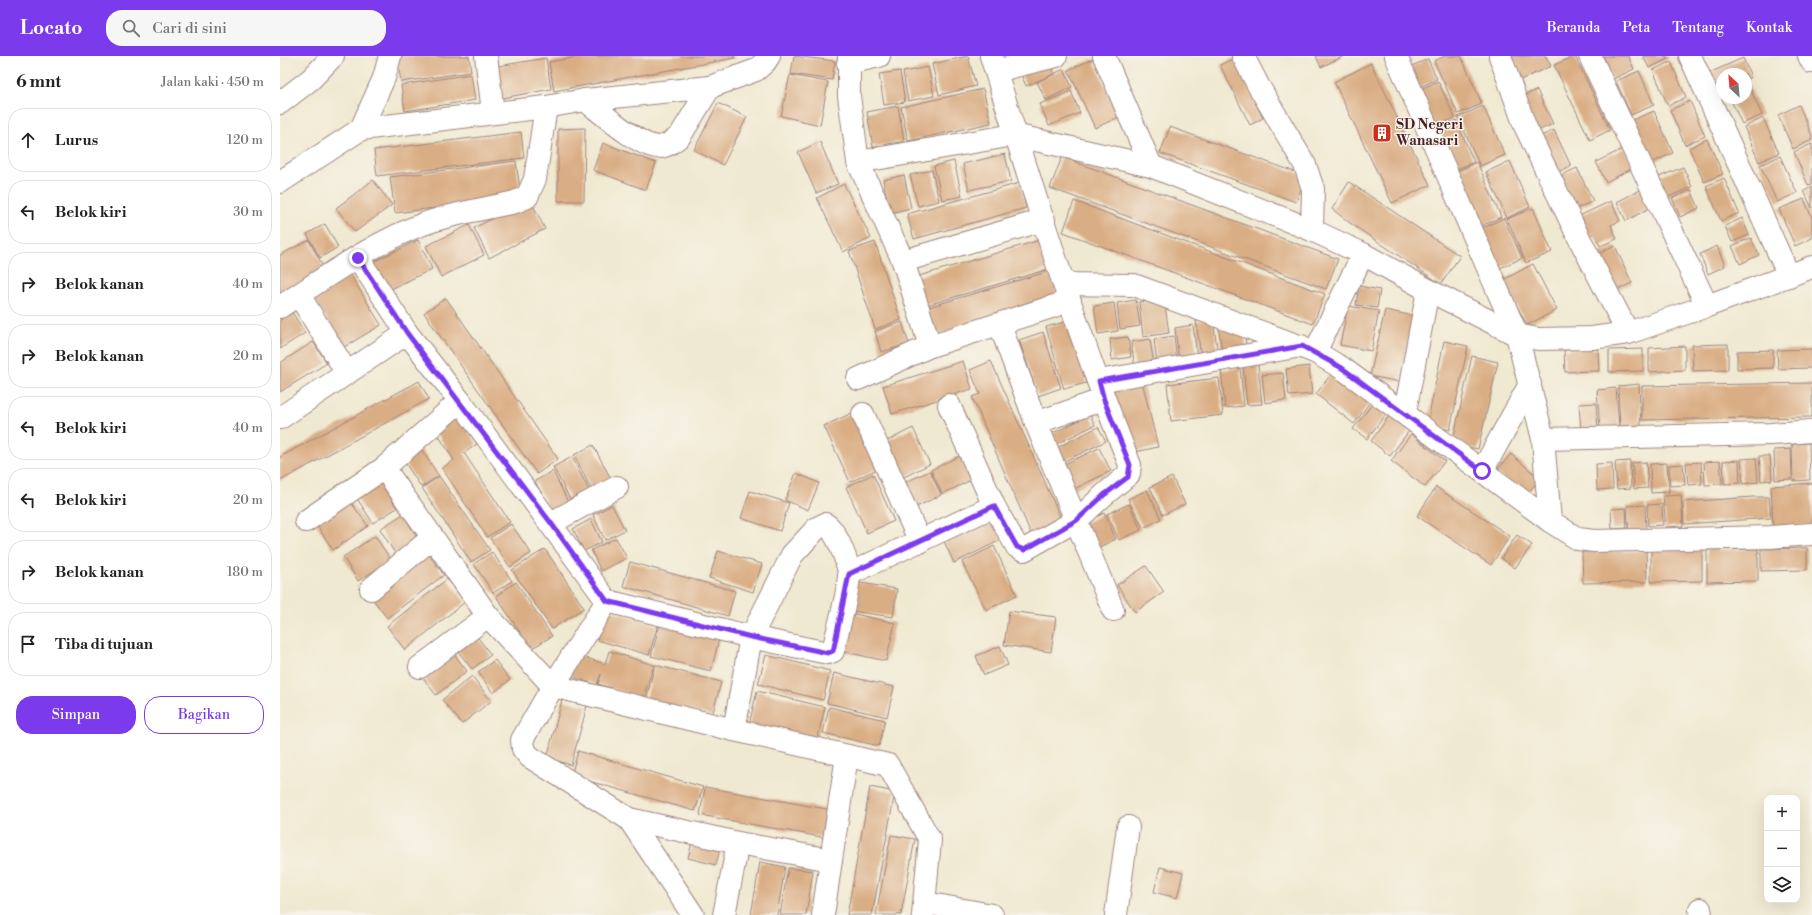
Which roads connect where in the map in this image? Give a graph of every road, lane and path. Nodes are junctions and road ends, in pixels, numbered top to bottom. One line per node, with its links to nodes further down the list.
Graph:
1 (390, 56): 22 (street)
2 (486, 56): 21 (street)
3 (769, 56): 17 (street)
4 (879, 56): 14 (street)
5 (1056, 56): 16 (street)
6 (1104, 56): 25 (street)
7 (1243, 56): 28 (street)
8 (1500, 56): 41 (street)
9 (1590, 56): 37 (street)
10 (1690, 56): 33 (street)
11 (1809, 56): 15 (street)
12 (1402, 57): 42 (street)
13 (325, 59): 19 (street)
14 (849, 60): 24 (street)
15 (1812, 62)
16 (993, 64): 23 (street)
17 (710, 87): 18 (street); 18 (street)
18 (585, 100): 20 (street)
19 (280, 103)
20 (546, 107): 21 (street); 30 (street)
21 (493, 112): 22 (street)
22 (362, 129): 26 (street)
23 (1014, 135): 24 (street); 25 (street); 27 (street)
24 (858, 162): 31 (street)
25 (1152, 166): 28 (street)
26 (280, 182)
27 (1044, 220): 31 (street); 35 (street)
28 (1312, 230): 29 (street)
29 (1363, 254): 34 (street); 44 (street)
30 (358, 258): 36 (street); 40 (street)
31 (903, 261): 43 (street)
32 (1812, 267): 33 (street)
33 (1789, 276): 37 (street)
34 (1428, 290): 42 (street); 51 (street)
35 (1067, 292): 39 (street); 44 (street); 48 (street)
36 (298, 295): 38 (street); 45 (street)
37 (1707, 306): 41 (street)
38 (280, 307)
39 (1000, 325): 43 (street); 54 (street)
40 (407, 333): 45 (street); 49 (street)
41 (1628, 333): 42 (street)
42 (1517, 334): 47 (street)
43 (930, 346): 46 (street)
44 (1308, 349): 48 (street); 51 (street)
45 (347, 373): 53 (street)
46 (858, 379)
47 (1530, 384): 56 (street); 58 (street)
48 (1101, 390): 54 (street); 61 (street)
49 (460, 401): 57 (street); 64 (street)
50 (949, 405): 60 (street)
51 (1405, 412): 58 (street)
52 (863, 414): 67 (street)
53 (280, 418)
54 (1036, 424): 61 (street)
55 (1812, 431): 56 (street)
56 (1543, 439): 63 (street)
57 (384, 468): 62 (street); 66 (street)
58 (1482, 471): 63 (street)
59 (617, 487): 64 (street)
60 (994, 506): 61 (street); 67 (street)
61 (1077, 520): 71 (street)
62 (306, 521)
63 (1550, 521): 65 (street)
64 (551, 523): 70 (street)
65 (1812, 534)
66 (432, 538): 69 (street); 72 (street)
67 (920, 542): 68 (street)
68 (849, 574): 73 (street); 73 (street)
69 (371, 589)
70 (607, 601): 73 (street); 75 (street)
71 (1113, 610)
72 (488, 616): 74 (street); 75 (street)
73 (751, 637): 76 (street)
74 (420, 667)
75 (553, 686): 76 (street); 78 (street)
76 (734, 730): 77 (street)
77 (847, 756): 81 (street); 82 (street)
78 (629, 819): 80 (street); 83 (street)
79 (1128, 827): 87 (street)
80 (738, 843): 81 (street); 84 (street)
81 (831, 860): 85 (street)
82 (924, 909): 86 (street)
83 (693, 915)
84 (724, 915)
85 (823, 915)
86 (992, 915)
87 (1116, 915)

